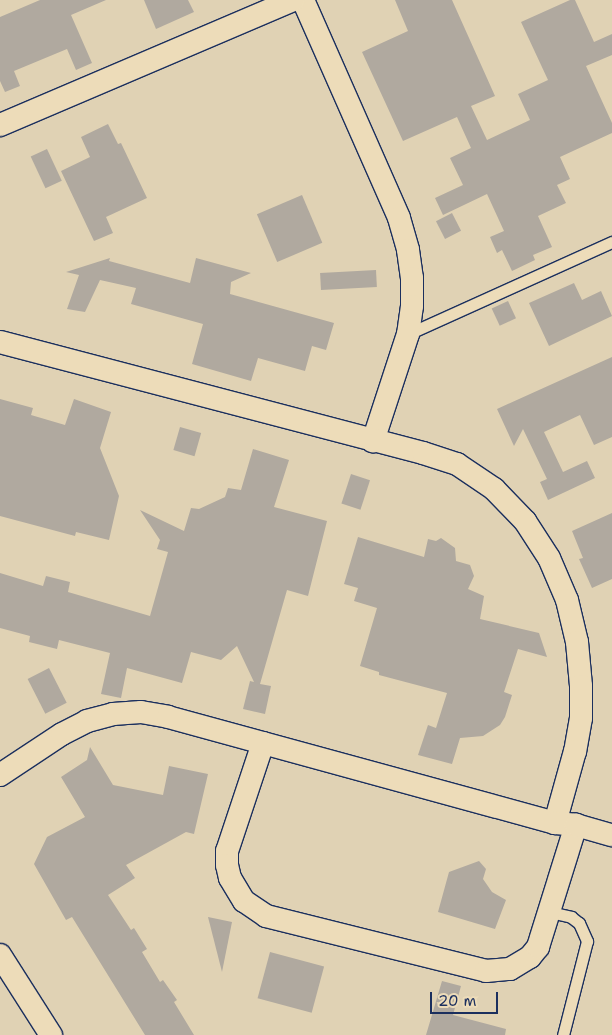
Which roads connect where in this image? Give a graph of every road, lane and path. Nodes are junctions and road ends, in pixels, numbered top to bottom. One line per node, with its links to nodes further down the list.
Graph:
1 (293, 0): 3 (street)
2 (303, 0): 5 (street)
3 (0, 125)
4 (612, 242): 5 (lane)
5 (408, 334): 7 (street)
6 (0, 342): 7 (street)
7 (373, 441): 10 (street)
8 (263, 743): 9 (street); 10 (street); 12 (street)
9 (0, 775)
10 (565, 824): 11 (street); 12 (street)
11 (612, 835)
12 (550, 912): 15 (lane)
13 (0, 955): 14 (street)
14 (51, 1035)
15 (563, 1035)

